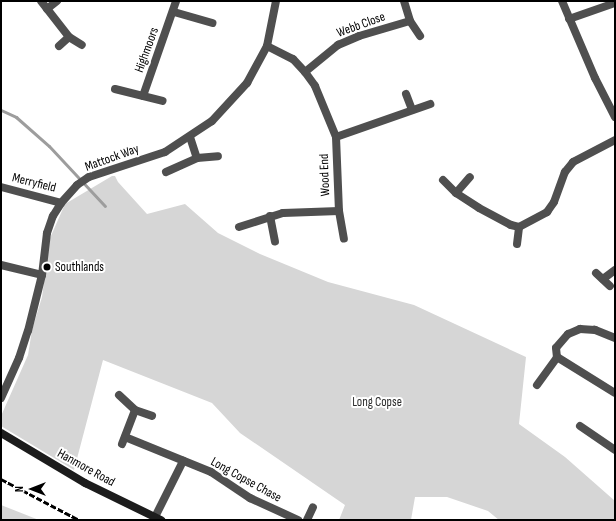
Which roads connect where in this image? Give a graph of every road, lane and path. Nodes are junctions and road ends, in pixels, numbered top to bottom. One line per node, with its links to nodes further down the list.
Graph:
1 (41, 1): 8 (street)
2 (57, 1): 8 (street)
3 (176, 1): 9 (street, Highmoors)
4 (276, 1): 17 (street, Mattock Way)
5 (404, 1): 11 (street)
6 (562, 1): 10 (street)
7 (615, 3): 10 (street)
8 (48, 9): 14 (street)
9 (174, 12): 12 (street); 21 (street, Highmoors)
10 (569, 19): 25 (street)
11 (410, 21): 13 (street); 18 (street, Webb Close)
12 (212, 23)
13 (420, 36)
14 (69, 37): 15 (street); 16 (street)
15 (82, 45)
16 (59, 46)
17 (267, 46): 18 (street); 26 (street, Mattock Way)
18 (305, 72): 27 (street)
19 (115, 89): 21 (street)
20 (406, 94): 24 (street)
21 (143, 96): 22 (street)
22 (163, 101)
23 (430, 104): 24 (street)
24 (412, 110): 27 (street)
25 (615, 117)
26 (190, 137): 30 (street); 36 (street, Mattock Way)
27 (336, 137): 37 (street, Wood End)
28 (615, 140): 40 (street)
29 (218, 156): 30 (street)
30 (197, 158): 31 (street)
31 (166, 172)
32 (470, 177): 35 (street)
33 (443, 180): 35 (street)
34 (1, 187): 36 (street, Merryfield)
35 (456, 193): 40 (street)
36 (61, 203): 47 (street, Mattock Way)
37 (339, 211): 38 (street, Wood End); 41 (street, Wood End)
38 (270, 216): 39 (street, Wood End); 42 (street)
39 (239, 227)
40 (519, 227): 43 (street)
41 (344, 239)
42 (275, 242)
43 (517, 244)
44 (1, 265): 47 (street)
45 (615, 270): 48 (street)
46 (596, 273): 48 (street)
47 (42, 276): 55 (street, Mattock Way)
48 (603, 279): 49 (street)
49 (610, 286)
50 (615, 337): 51 (street)
51 (557, 357): 52 (street); 53 (street)
52 (537, 385)
53 (615, 393)
54 (119, 395): 56 (street)
55 (1, 398)
56 (135, 410): 57 (street); 61 (street, Long Copse Chase)
57 (152, 416)
58 (580, 426): 60 (street)
59 (1, 433): 63 (street, Hanmore Road)
60 (614, 448)
61 (183, 461): 63 (street); 64 (street, Long Copse Chase)
62 (314, 507): 65 (street)
63 (158, 519)
64 (298, 520)
65 (307, 520)

